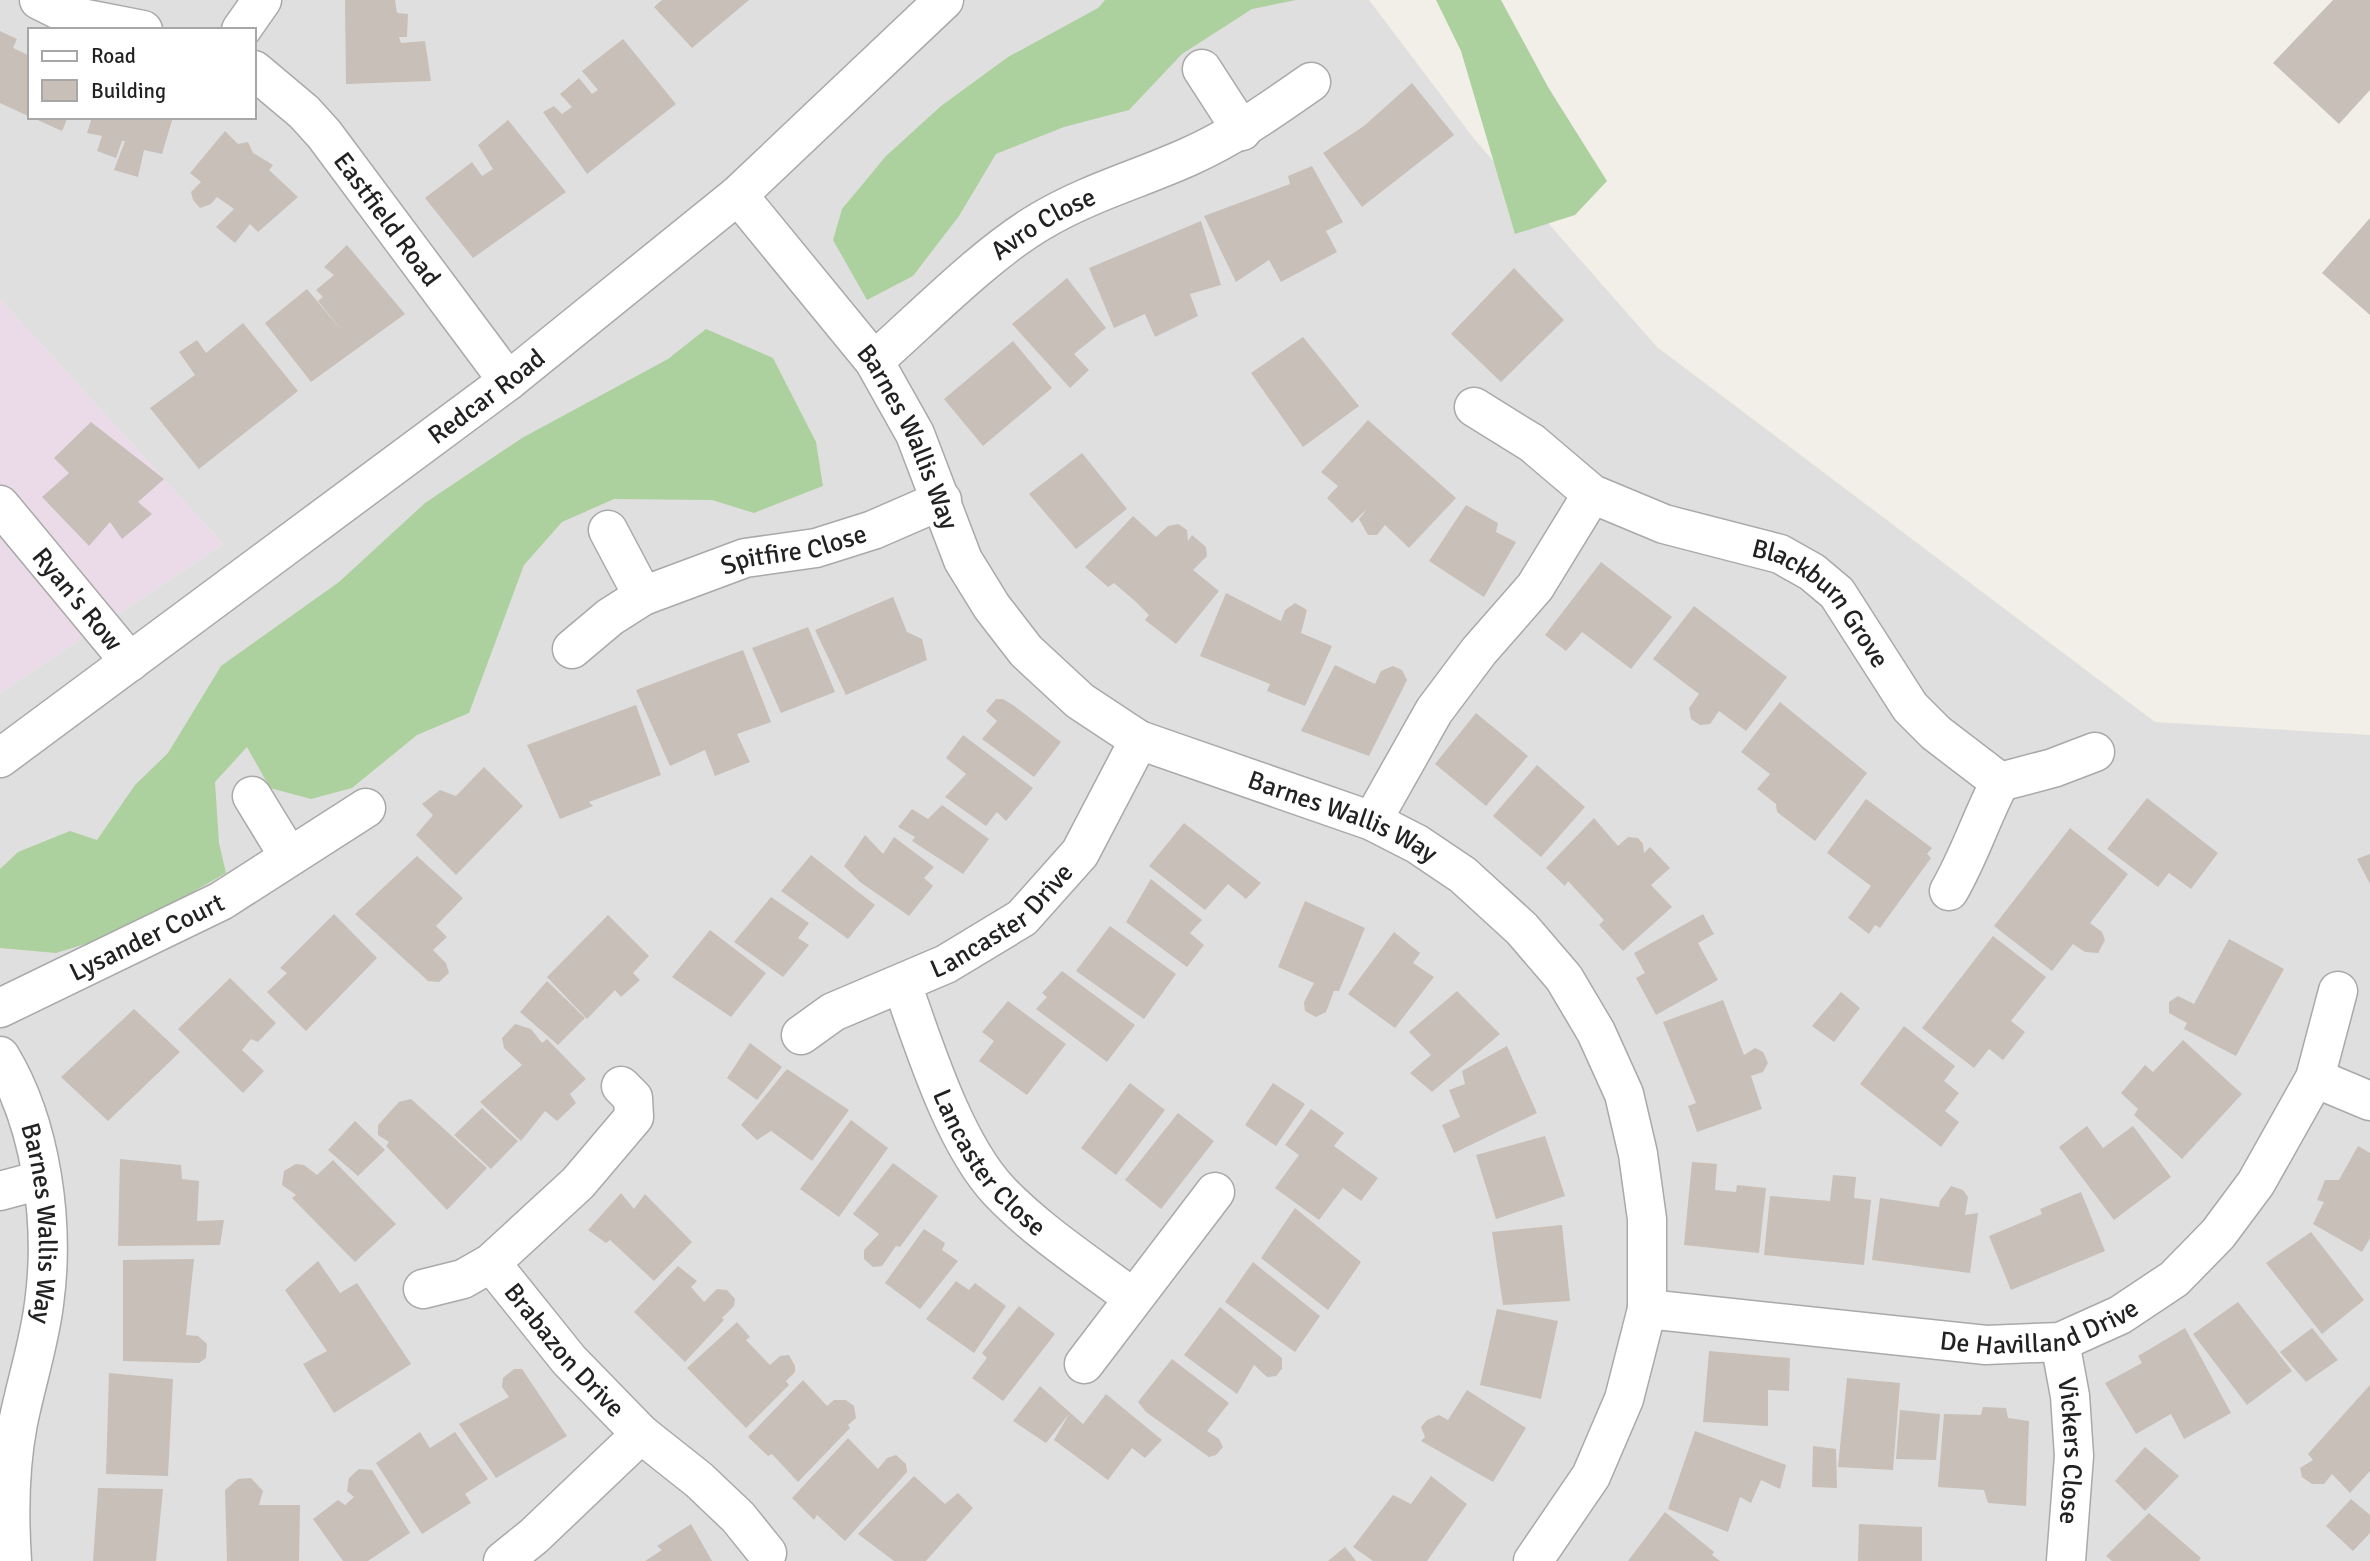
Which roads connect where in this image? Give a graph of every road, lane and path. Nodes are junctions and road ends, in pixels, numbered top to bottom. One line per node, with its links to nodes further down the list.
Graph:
1 (40, 0): 4 (street)
2 (262, 0): 5 (street)
3 (944, 0): 10 (street, Redcar Road)
4 (133, 28)
5 (242, 28)
6 (1202, 69): 9 (street)
7 (256, 72): 12 (street, Eastfield Road)
8 (1311, 82): 9 (street, Avro Close)
9 (1242, 131): 11 (street, Avro Close)
10 (738, 195): 11 (street, Barnes Wallis Way); 12 (street, Redcar Road)
11 (874, 361): 15 (street, Barnes Wallis Way)
12 (508, 381): 20 (street, Redcar Road)
13 (1474, 407): 14 (street, Blackburn Grove)
14 (1592, 494): 24 (street, Blackburn Grove); 27 (street)
15 (942, 500): 18 (street, Spitfire Close); 21 (street, Barnes Wallis Way)
16 (0, 505): 20 (street, Ryan's Row)
17 (608, 530): 18 (street)
18 (643, 596): 19 (street, Spitfire Close)
19 (572, 649)
20 (130, 662): 23 (street, Redcar Road)
21 (1139, 740): 27 (street, Barnes Wallis Way); 30 (street, Lancaster Drive)
22 (2095, 752): 24 (street)
23 (0, 758)
24 (2000, 782): 29 (street)
25 (252, 796): 28 (street)
26 (366, 808): 28 (street, Lysander Court)
27 (1373, 821): 44 (street, Barnes Wallis Way)
28 (288, 855): 32 (street, Lysander Court)
29 (1949, 891)
30 (902, 984): 33 (street, Lancaster Drive); 43 (street, Lancaster Close)
31 (2338, 991): 35 (street, De Havilland Drive)
32 (0, 1008)
33 (801, 1035)
34 (0, 1056): 38 (street, Barnes Wallis Way)
35 (2315, 1078): 37 (street); 45 (street, De Havilland Drive)
36 (621, 1086): 41 (street, Brabazon Drive)
37 (2370, 1101)
38 (41, 1180): 39 (street); 49 (street, Barnes Wallis Way)
39 (0, 1191)
40 (1215, 1192): 43 (street)
41 (491, 1263): 42 (street, Brabazon Drive); 47 (street, Brabazon Drive)
42 (423, 1289)
43 (1133, 1298): 46 (street)
44 (1647, 1309): 45 (street, De Havilland Drive); 51 (street, Barnes Wallis Way)
45 (2060, 1342): 52 (street, Vickers Close)
46 (1084, 1364)
47 (641, 1434): 48 (street, Brabazon Drive); 50 (street, Brabazon Drive)
48 (766, 1553)
49 (12, 1561)
50 (503, 1561)
51 (1534, 1561)
52 (2066, 1561)

